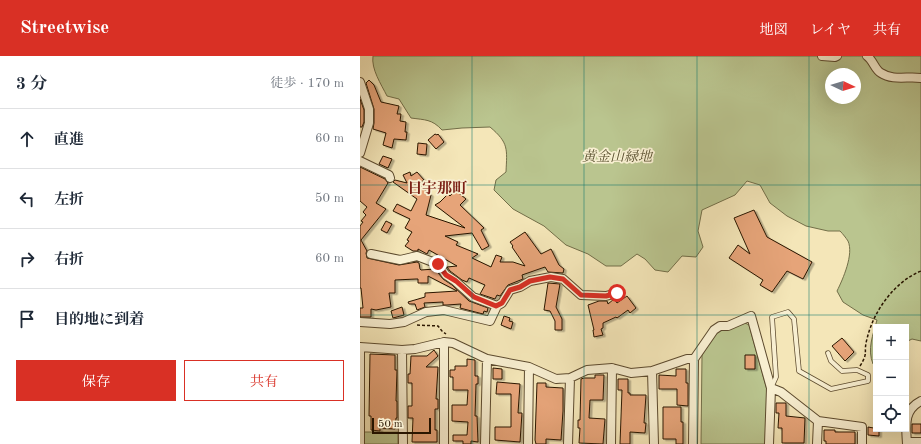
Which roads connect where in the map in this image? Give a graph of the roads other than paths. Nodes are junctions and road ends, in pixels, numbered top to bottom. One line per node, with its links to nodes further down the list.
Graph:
1 (822, 56): 2 (street)
2 (837, 56)
3 (867, 56): 4 (street)
4 (921, 78)
5 (360, 82): 6 (street)
6 (360, 153)
7 (360, 161): 8 (street)
8 (390, 178)
9 (372, 254): 11 (street)
10 (617, 293): 11 (street)
11 (496, 306): 12 (street)
12 (360, 322)
13 (444, 342): 15 (street); 17 (street); 30 (street)
14 (360, 347): 15 (street); 28 (street)
15 (402, 350): 29 (street)
16 (828, 353): 23 (lane)
17 (487, 358): 19 (street); 31 (street)
18 (694, 359): 21 (street); 23 (street); 36 (street)
19 (529, 367): 22 (street); 32 (street)
20 (612, 368): 21 (street); 22 (street); 34 (street)
21 (652, 371): 35 (street)
22 (570, 378): 33 (street)
23 (771, 388): 25 (street); 37 (street)
24 (921, 402): 27 (street)
25 (818, 421): 38 (street); 39 (street)
26 (921, 442): 27 (street)
27 (907, 443)
28 (360, 444)
29 (403, 444)
30 (444, 444)
31 (485, 444)
32 (528, 444)
33 (568, 444)
34 (612, 444)
35 (654, 444)
36 (694, 444)
37 (770, 444)
38 (817, 444)
39 (862, 444)

